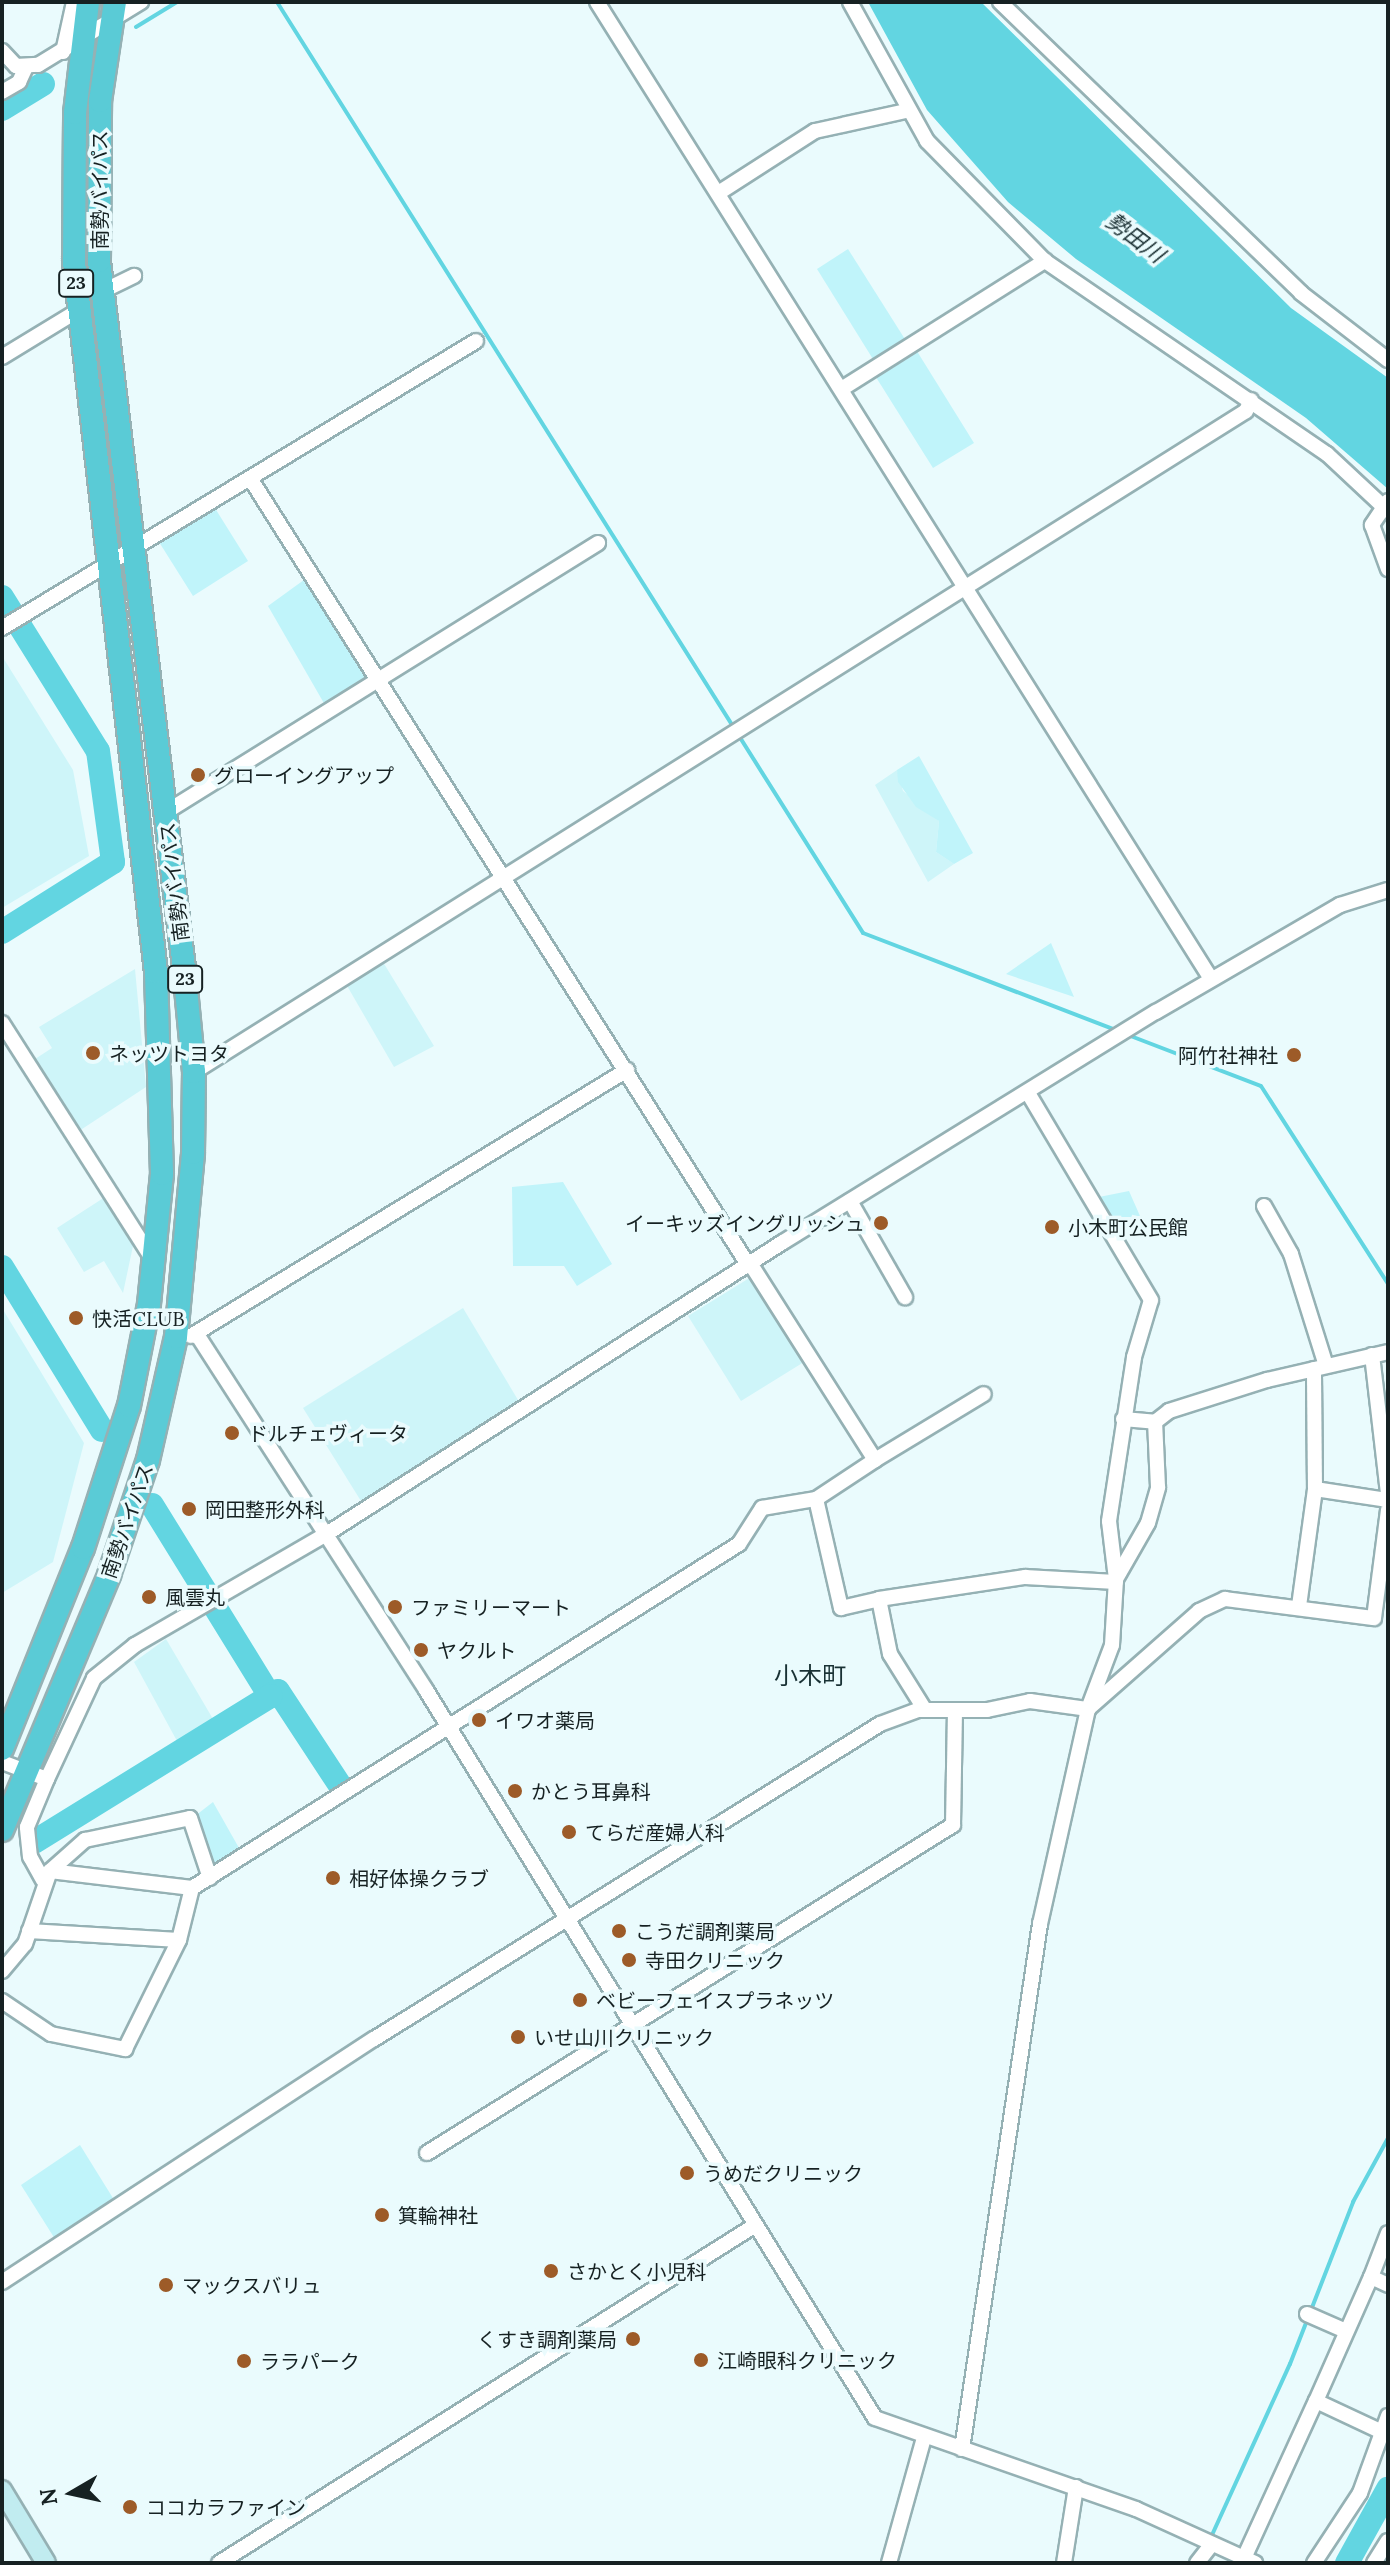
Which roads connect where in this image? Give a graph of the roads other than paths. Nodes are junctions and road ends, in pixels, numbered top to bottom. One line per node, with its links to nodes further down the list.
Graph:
1 (74, 2): 7 (street)
2 (88, 2): 7 (highway, 南勢バイパス / 23)
3 (597, 2): 12 (street)
4 (850, 2): 11 (street)
5 (1000, 2): 19 (street)
6 (127, 7): 7 (street); 15 (highway, 南勢バイパス / 23)
7 (72, 47): 9 (street); 16 (highway, 南勢バイパス / 23)
8 (2, 51): 9 (street)
9 (25, 69): 10 (street)
10 (2, 92)
11 (906, 111): 12 (street); 13 (street)
12 (720, 192): 20 (street)
13 (1045, 261): 20 (street); 21 (street)
14 (134, 276): 15 (street)
15 (101, 292): 25 (highway, 南勢バイパス / 23)
16 (79, 310): 18 (street); 26 (highway, 南勢バイパス / 23)
17 (476, 341): 22 (street)
18 (2, 357)
19 (1388, 360)
20 (843, 388): 28 (street)
21 (1251, 400): 23 (street); 28 (street)
22 (250, 478): 25 (street); 30 (street)
23 (1386, 505): 27 (street)
24 (598, 543): 30 (street)
25 (133, 548): 26 (street); 31 (highway, 南勢バイパス / 23)
26 (106, 563): 29 (street); 41 (highway, 南勢バイパス / 23)
27 (1388, 569)
28 (968, 586): 32 (street); 34 (street)
29 (2, 628)
30 (376, 678): 31 (street); 32 (street)
31 (166, 812): 37 (highway, 南勢バイパス / 23)
32 (503, 877): 36 (street); 37 (street)
33 (1388, 890): 34 (street)
34 (1211, 979): 38 (street)
35 (2, 1023): 41 (street)
36 (627, 1070): 42 (street); 44 (street)
37 (194, 1072): 44 (highway, 南勢バイパス / 23)
38 (1028, 1093): 39 (street); 49 (street)
39 (850, 1201): 42 (street); 43 (street)
40 (1264, 1206): 47 (street)
41 (154, 1262): 66 (highway, 南勢バイパス / 23)
42 (750, 1265): 51 (street); 57 (street)
43 (905, 1297)
44 (187, 1336): 57 (street); 68 (highway, 南勢バイパス / 23)
45 (1388, 1352): 46 (street)
46 (1372, 1355): 47 (street); 53 (street)
47 (1320, 1368): 50 (street); 52 (street)
48 (984, 1394): 51 (street)
49 (1123, 1419): 50 (street); 58 (street)
50 (1155, 1422): 58 (street)
51 (875, 1460): 54 (street)
52 (1315, 1489): 55 (street); 60 (street)
53 (1388, 1493)
54 (816, 1499): 59 (street); 65 (street)
55 (1388, 1500)
56 (1388, 1510): 61 (street)
57 (328, 1533): 65 (street); 68 (street)
58 (1116, 1580): 59 (street); 62 (street)
59 (879, 1599): 63 (street)
60 (1299, 1606): 61 (street); 62 (street)
61 (1383, 1609)
62 (1088, 1709): 64 (street); 91 (street)
63 (925, 1710): 64 (street); 73 (street)
64 (955, 1711): 78 (street)
65 (449, 1727): 71 (street); 73 (street)
66 (2, 1749)
67 (2, 1762): 68 (street)
68 (37, 1775): 69 (highway, 南勢バイパス / 23); 70 (street)
69 (2, 1830)
70 (46, 1875): 71 (street); 72 (street); 74 (street)
71 (210, 1878): 72 (street)
72 (192, 1888): 75 (street)
73 (566, 1923): 78 (street); 83 (street)
74 (29, 1931): 75 (street); 76 (street)
75 (179, 1940): 77 (street)
76 (2, 1971)
77 (2, 2001)
78 (631, 2026): 79 (street); 80 (street)
79 (427, 2153)
80 (754, 2226): 90 (street); 98 (street)
81 (1388, 2233): 82 (street)
82 (1371, 2277): 84 (street); 86 (street)
83 (2, 2282)
84 (1388, 2285)
85 (1311, 2316): 86 (street)
86 (1346, 2331): 87 (street)
87 (1316, 2401): 89 (street); 96 (street)
88 (1388, 2416): 89 (street)
89 (1380, 2431): 102 (street)
90 (924, 2438): 91 (street); 99 (street)
91 (962, 2449): 92 (street)
92 (1076, 2487): 95 (street); 100 (street)
93 (2, 2490): 97 (main road)
94 (1388, 2541): 103 (street)
95 (1212, 2544): 96 (street); 101 (street)
96 (1250, 2560)
97 (46, 2563)
98 (219, 2563)
99 (889, 2563)
100 (1064, 2563)
101 (1197, 2563)
102 (1314, 2563)
103 (1374, 2563)

